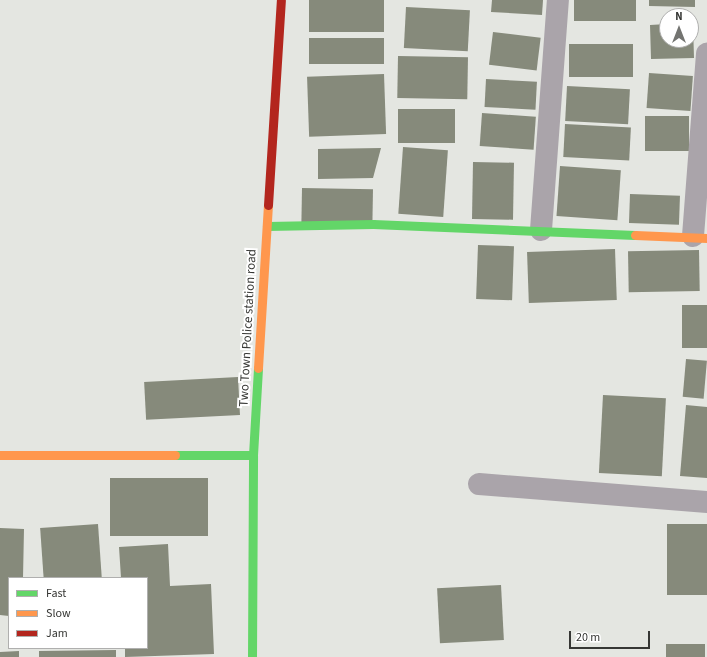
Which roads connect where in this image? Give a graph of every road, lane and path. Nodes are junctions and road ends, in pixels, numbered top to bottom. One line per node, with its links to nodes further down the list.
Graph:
1 (281, 0): 4 (street, Two Town Police station road)
2 (558, 0): 5 (street)
3 (707, 54): 6 (street)
4 (267, 226): 5 (street); 7 (street, Two Town Police station road)
5 (541, 230): 6 (street)
6 (700, 237)
7 (253, 454): 8 (street); 11 (street, Two Town Police station road)
8 (0, 455)
9 (479, 484): 10 (street)
10 (707, 502)
11 (252, 657)

